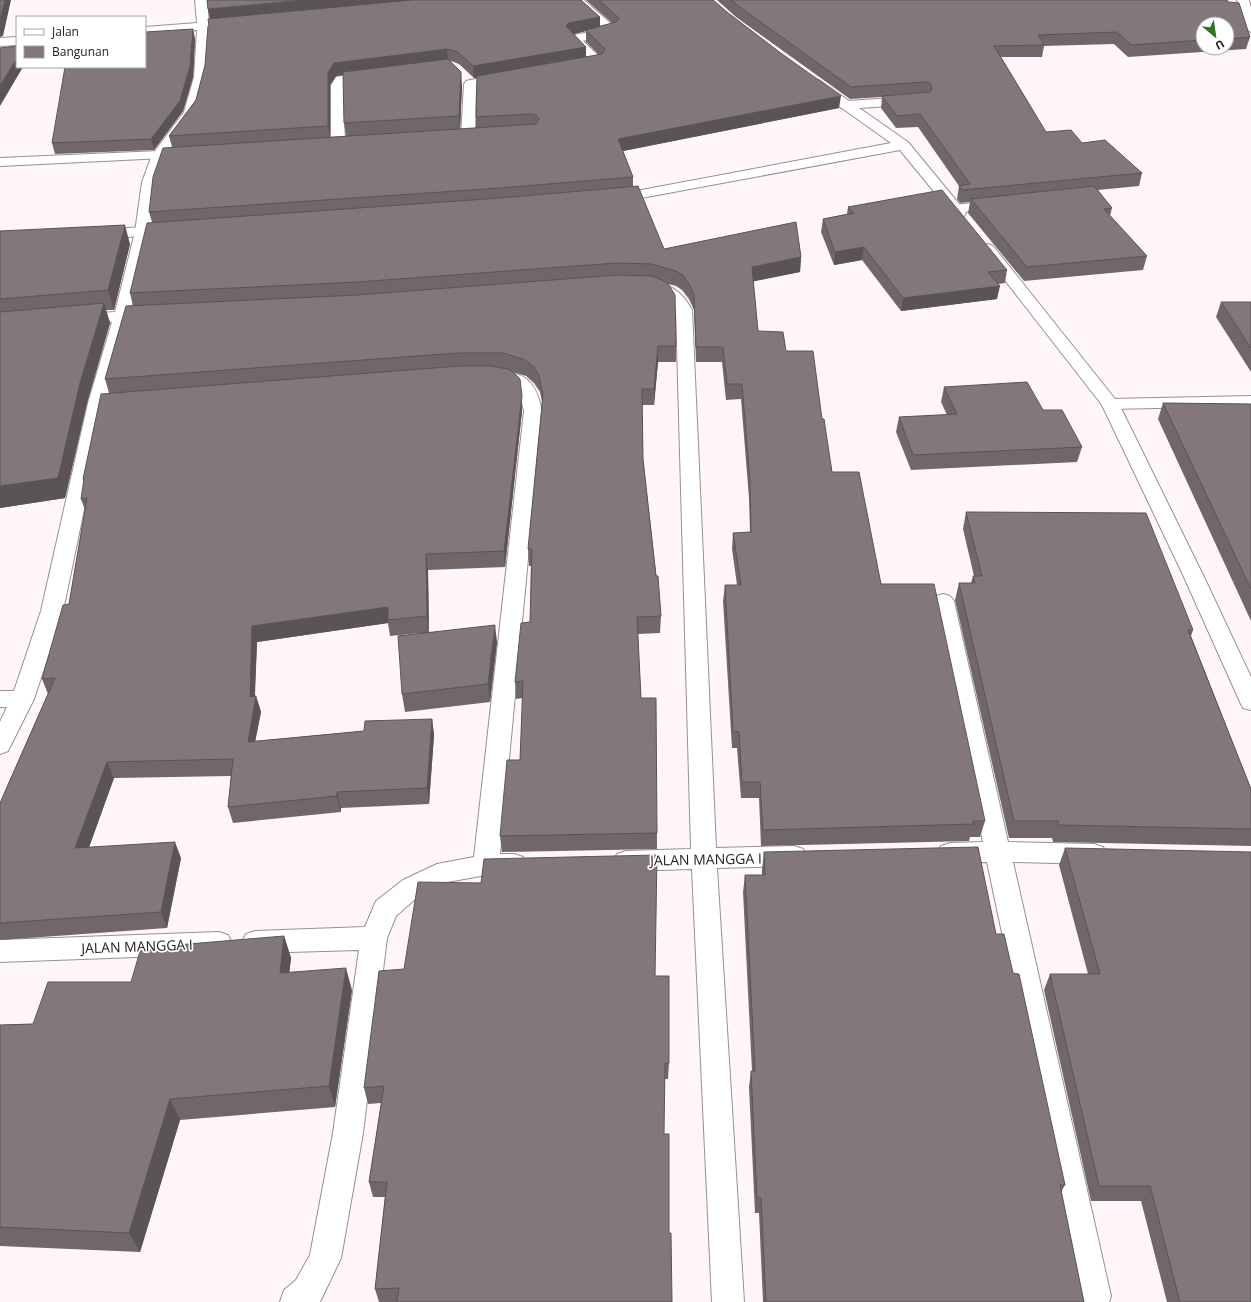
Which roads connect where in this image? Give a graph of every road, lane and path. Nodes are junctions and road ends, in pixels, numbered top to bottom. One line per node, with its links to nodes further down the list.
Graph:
1 (201, 0): 5 (street)
2 (577, 0): 10 (street)
3 (1243, 0): 6 (street)
4 (226, 24): 5 (street)
5 (203, 26): 7 (street); 25 (street)
6 (1251, 28)
7 (146, 31)
8 (16, 41): 9 (street)
9 (0, 42)
10 (564, 68)
11 (387, 73): 22 (street)
12 (459, 73): 15 (street)
13 (804, 75): 17 (street)
14 (521, 76): 15 (street)
15 (470, 84): 19 (street)
16 (923, 100): 17 (street)
17 (846, 105): 24 (street)
18 (484, 135): 19 (street)
19 (468, 136): 20 (street)
20 (453, 137)
21 (353, 142): 22 (street)
22 (338, 143): 23 (street)
23 (322, 144)
24 (903, 145): 27 (street); 29 (street)
25 (167, 155): 26 (street); 30 (street)
26 (0, 162)
27 (596, 199)
28 (1016, 203): 29 (street)
29 (955, 209): 38 (street)
30 (151, 232): 31 (street); 34 (street)
31 (87, 236)
32 (631, 285): 48 (street)
33 (169, 313): 34 (street)
34 (122, 315): 35 (street); 41 (street)
35 (61, 320)
36 (474, 375): 51 (street)
37 (1251, 401): 38 (street)
38 (1110, 404): 42 (street)
39 (942, 601): 44 (street)
40 (0, 699): 41 (street)
41 (24, 699): 43 (street)
42 (1251, 702)
43 (0, 745)
44 (997, 852): 45 (street); 46 (street); 54 (street)
45 (926, 854)
46 (1116, 855)
47 (815, 856): 48 (street, JALAN MANGGA I)
48 (704, 858): 49 (street, JALAN MANGGA I); 56 (street)
49 (603, 862)
50 (533, 864): 51 (street)
51 (486, 865): 52 (street)
52 (374, 938): 53 (street, JALAN MANGGA I); 55 (street)
53 (0, 951)
54 (1095, 1296)
55 (296, 1302)
56 (728, 1302)

